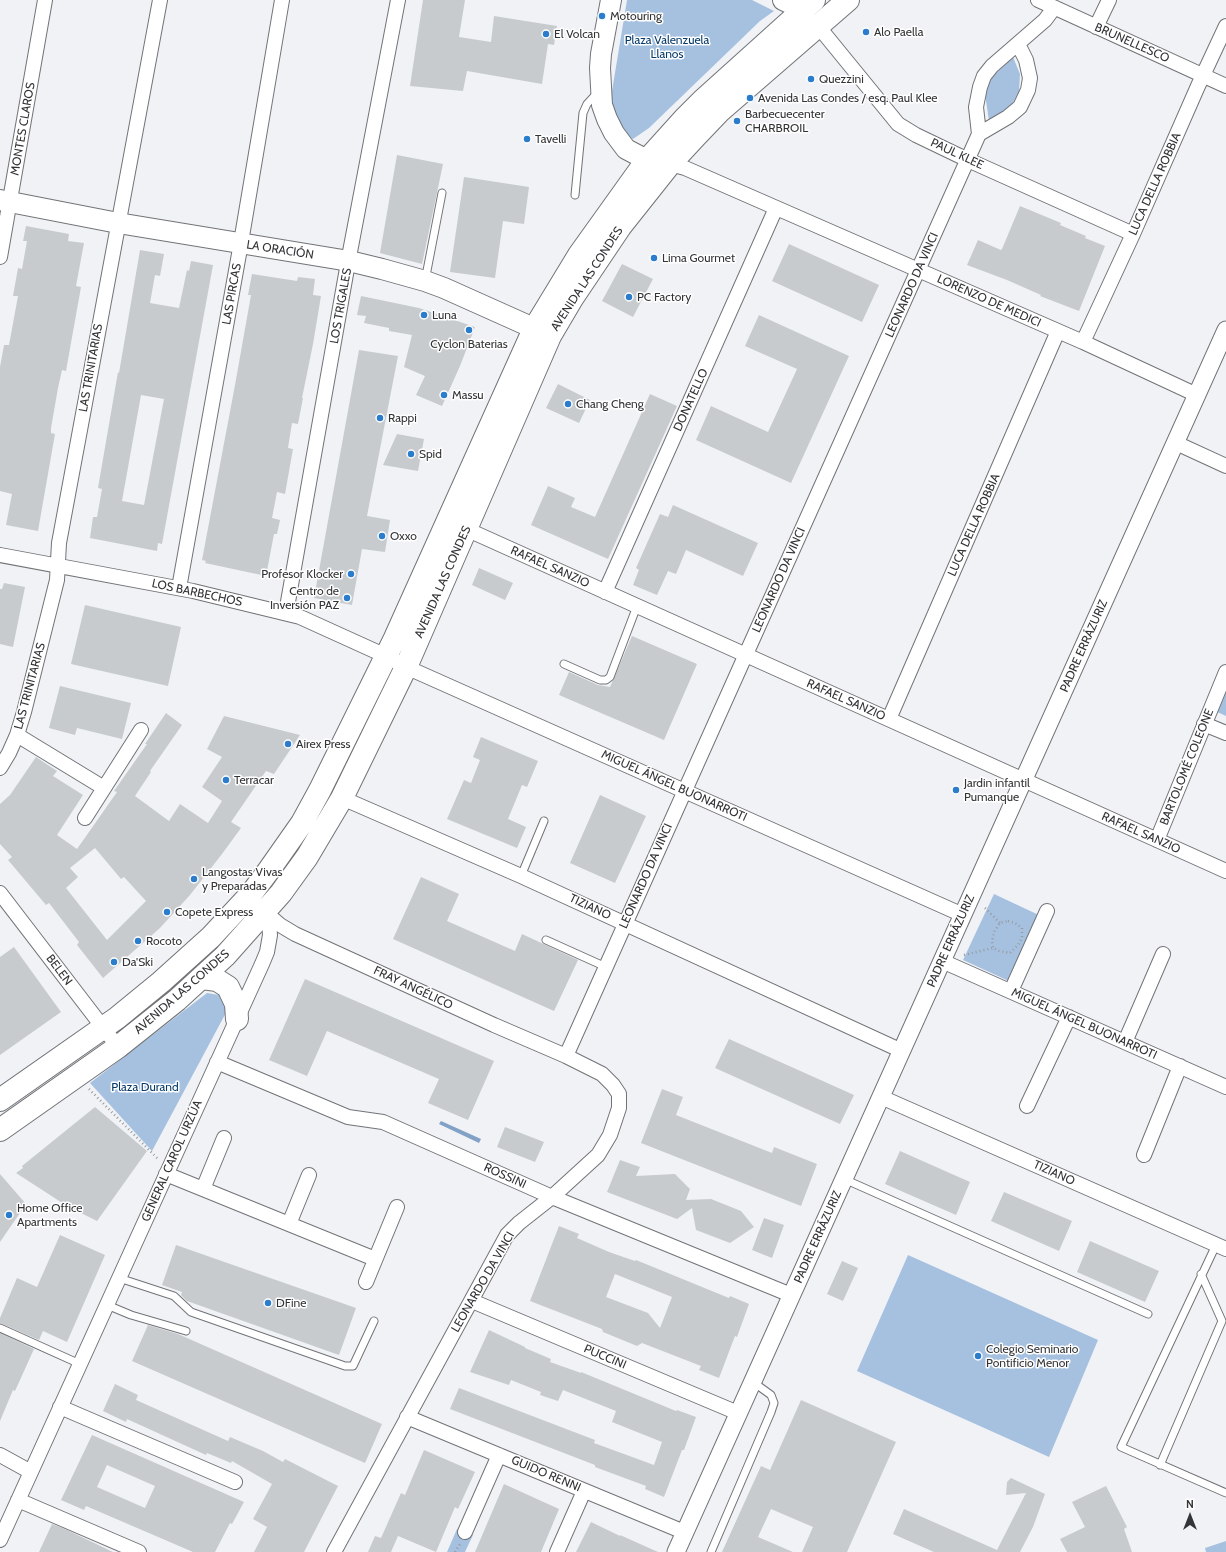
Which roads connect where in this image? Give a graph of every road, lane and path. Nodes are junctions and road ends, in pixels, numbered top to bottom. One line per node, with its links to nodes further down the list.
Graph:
1 (45, 0): 25 (street, MONTES CLAROS)
2 (160, 0): 27 (street, LAS TRINITARIAS)
3 (282, 0): 29 (street, LAS PIRCAS)
4 (398, 0): 31 (street, LOS TRIGALES)
5 (611, 0): 18 (main road)
6 (783, 0): 10 (main road)
7 (848, 0): 12 (main road, AVENIDA LAS CONDES)
8 (1038, 0): 11 (street, BRUNELLESCO)
9 (1109, 0): 14 (street)
10 (809, 5): 20 (main road, AVENIDA LAS CONDES)
11 (1054, 8): 14 (street, BRUNELLESCO); 15 (street, LEONARDO DA VINCI)
12 (818, 26): 21 (street, PAUL KLEE); 22 (main road, AVENIDA LAS CONDES)
13 (1226, 26): 16 (street, LUCA DELLA ROBBIA)
14 (1096, 27): 16 (street, BRUNELLESCO)
15 (1018, 44): 19 (street, LEONARDO DA VINCI); 19 (street)
16 (1203, 76): 17 (street, BRUNELLESCO); 28 (street, LUCA DELLA ROBBIA)
17 (1226, 86)
18 (601, 89): 20 (main road); 24 (lane)
19 (979, 134): 21 (street, LEONARDO DA VINCI)
20 (647, 160): 22 (main road); 36 (main road, AVENIDA LAS CONDES)
21 (968, 160): 28 (street, PAUL KLEE); 32 (street, LEONARDO DA VINCI)
22 (670, 164): 26 (street, LORENZO DE MEDICI); 36 (main road, AVENIDA LAS CONDES)
23 (442, 193): 33 (lane)
24 (575, 195)
25 (5, 201): 27 (main road, LA ORACIÓN); 30 (street, MONTES CLAROS)
26 (776, 208): 32 (street, LORENZO DE MEDICI); 45 (street, DONATELLO)
27 (118, 223): 29 (main road, LA ORACIÓN); 43 (street, LAS TRINITARIAS)
28 (1133, 234): 37 (street, LUCA DELLA ROBBIA)
29 (240, 244): 31 (main road, LA ORACIÓN); 44 (street, LAS PIRCAS)
30 (0, 257)
31 (349, 261): 33 (main road, LA ORACIÓN); 47 (street, LOS TRIGALES)
32 (918, 270): 35 (street, LORENZO DE MEDICI); 48 (street, LEONARDO DA VINCI)
33 (425, 281): 36 (main road, LA ORACIÓN)
34 (1226, 330): 38 (street, PADRE ERRÁZURIZ)
35 (1058, 331): 37 (street, LORENZO DE MEDICI); 53 (street, LUCA DELLA ROBBIA)
36 (542, 332): 41 (main road, AVENIDA LAS CONDES); 49 (main road, AVENIDA LAS CONDES)
37 (1083, 342): 38 (street, LORENZO DE MEDICI)
38 (1197, 395): 39 (street, PADRE ERRÁZURIZ)
39 (1176, 443): 40 (street); 59 (street, PADRE ERRÁZURIZ)
40 (1226, 466)
41 (466, 530): 45 (street, RAFAEL SANZIO); 51 (main road, AVENIDA LAS CONDES)
42 (0, 555): 43 (street, LOS BARBECHOS)
43 (57, 565): 44 (street, LOS BARBECHOS); 57 (street, LAS TRINITARIAS)
44 (179, 588): 47 (street, LOS BARBECHOS)
45 (605, 592): 46 (street, RAFAEL SANZIO)
46 (638, 606): 48 (street, RAFAEL SANZIO); 50 (lane)
47 (286, 613): 49 (street, LOS BARBECHOS)
48 (746, 655): 53 (street, RAFAEL SANZIO); 61 (street, LEONARDO DA VINCI)
49 (386, 656): 51 (street, MIGUEL ÁNGEL BUONARROTI); 85 (main road, AVENIDA LAS CONDES)
50 (564, 664)
51 (406, 667): 61 (street, MIGUEL ÁNGEL BUONARROTI); 62 (main road, AVENIDA LAS CONDES)
52 (1226, 672): 54 (street, BARTOLOMÉ COLEONE)
53 (889, 719): 59 (street, RAFAEL SANZIO)
54 (1204, 724): 56 (street); 65 (street, BARTOLOMÉ COLEONE)
55 (141, 730): 60 (street)
56 (1226, 733)
57 (17, 735): 58 (street, LAS TRINITARIAS); 60 (street, LAS TRINITARIAS)
58 (0, 768)
59 (1024, 780): 65 (street, RAFAEL SANZIO); 72 (street, PADRE ERRÁZURIZ)
60 (104, 788): 63 (street)
61 (685, 790): 72 (street, MIGUEL ÁNGEL BUONARROTI); 74 (street, LEONARDO DA VINCI)
62 (342, 798): 67 (street, TIZIANO); 71 (main road, AVENIDA LAS CONDES)
63 (85, 818)
64 (544, 821): 67 (lane)
65 (1157, 840): 66 (street, RAFAEL SANZIO)
66 (1226, 870)
67 (521, 876): 74 (street, TIZIANO)
68 (0, 893): 85 (street, BELEN)
69 (985, 908): 73 (path)
70 (1047, 911): 82 (street)
71 (265, 912): 81 (main road, AVENIDA LAS CONDES); 84 (street, GENERAL CAROL URZÚA); 89 (street, FRAY ANGÉLICO)
72 (963, 915): 79 (street, PADRE ERRÁZURIZ)
73 (1000, 922): 76 (path); 76 (path)
74 (625, 924): 80 (street, LEONARDO DA VINCI); 88 (street, TIZIANO)
75 (546, 940): 80 (lane)
76 (993, 948): 78 (path)
77 (1163, 954): 86 (street)
78 (963, 955)
79 (942, 960): 82 (street, MIGUEL ÁNGEL BUONARROTI); 88 (street, PADRE ERRÁZURIZ)
80 (606, 967): 89 (street, LEONARDO DA VINCI)
81 (202, 978): 84 (main road); 87 (main road, AVENIDA LAS CONDES)
82 (1011, 991): 83 (street, MIGUEL ÁNGEL BUONARROTI)
83 (1068, 1017): 86 (street, MIGUEL ÁNGEL BUONARROTI); 96 (street)
84 (237, 1019): 90 (street, GENERAL CAROL URZÚA)
85 (104, 1027): 87 (street, BELEN); 95 (main road, AVENIDA LAS CONDES)
86 (1125, 1042): 91 (street, MIGUEL ÁNGEL BUONARROTI)
87 (118, 1047): 92 (main road, AVENIDA LAS CONDES)
88 (902, 1051): 94 (street, PADRE ERRÁZURIZ)
89 (566, 1056): 104 (street, LEONARDO DA VINCI)
90 (217, 1062): 100 (street, GENERAL CAROL URZÚA); 104 (street, ROSSINI)
91 (1180, 1066): 93 (street, MIGUEL ÁNGEL BUONARROTI); 99 (street)
92 (76, 1076): 97 (main road, AVENIDA LAS CONDES); 100 (path)
93 (1226, 1087)
94 (881, 1097): 102 (street, PADRE ERRÁZURIZ); 107 (street, TIZIANO)
95 (0, 1100)
96 (1027, 1106)
97 (0, 1130)
98 (224, 1138): 103 (street)
99 (1144, 1155)
100 (166, 1174): 103 (street); 110 (street, GENERAL CAROL URZÚA)
101 (309, 1175): 106 (street)
102 (844, 1179): 112 (street, PADRE ERRÁZURIZ); 115 (lane)
103 (203, 1189): 106 (street)
104 (552, 1197): 112 (street, ROSSINI); 113 (street, LEONARDO DA VINCI)
105 (397, 1206): 108 (street)
106 (289, 1224): 108 (street)
107 (1221, 1247): 109 (lane)
108 (375, 1259): 111 (street)
109 (1201, 1274): 126 (lane); 126 (lane)
110 (119, 1278): 114 (street, GENERAL CAROL URZÚA); 116 (lane)
111 (366, 1282)
112 (791, 1295): 120 (street, PADRE ERRÁZURIZ)
113 (472, 1301): 122 (street, PUCCINI); 123 (street, LEONARDO DA VINCI)
114 (107, 1305): 118 (lane); 119 (street, GENERAL CAROL URZÚA)
115 (1148, 1314)
116 (374, 1321)
117 (0, 1328): 119 (lane)
118 (186, 1331)
119 (80, 1364): 121 (street, GENERAL CAROL URZÚA)
120 (752, 1382): 122 (street, PADRE ERRÁZURIZ); 139 (lane)
121 (60, 1407): 127 (street, GENERAL CAROL URZÚA); 128 (street)
122 (738, 1413): 133 (street, PADRE ERRÁZURIZ)
123 (407, 1417): 125 (street, GUIDO RENNI); 136 (street, LEONARDO DA VINCI)
124 (0, 1454): 127 (street)
125 (499, 1455): 129 (street, GUIDO RENNI); 132 (street)
126 (1160, 1465): 130 (lane)
127 (31, 1472): 131 (street, GENERAL CAROL URZÚA)
128 (234, 1482)
129 (584, 1490): 133 (street, GUIDO RENNI); 137 (street)
130 (1226, 1493)
131 (18, 1500): 134 (street, GENERAL CAROL URZÚA); 135 (street)
132 (465, 1532)
133 (684, 1532): 138 (street, PADRE ERRÁZURIZ)
134 (0, 1540)
135 (139, 1552)
136 (334, 1552)
137 (557, 1552)
138 (676, 1552)
139 (711, 1552)

